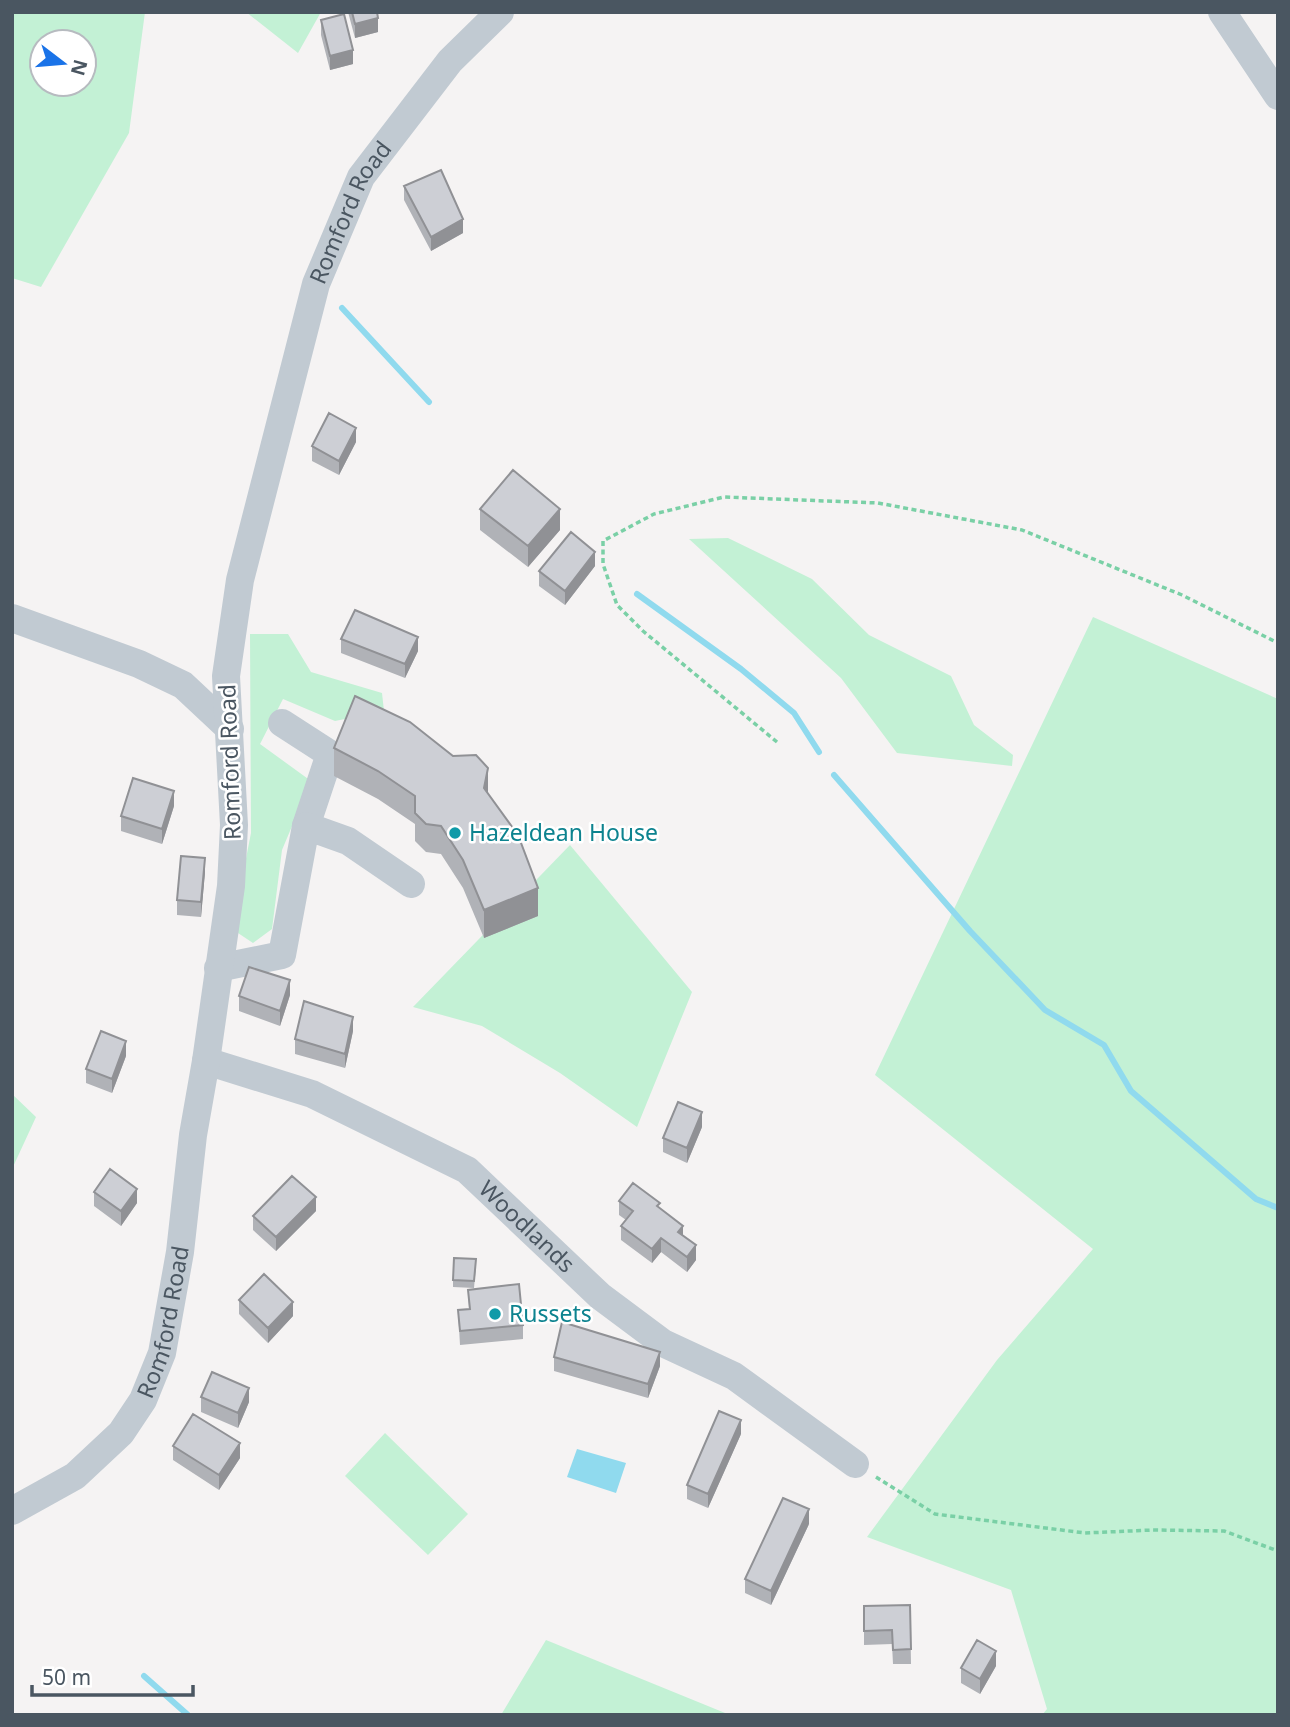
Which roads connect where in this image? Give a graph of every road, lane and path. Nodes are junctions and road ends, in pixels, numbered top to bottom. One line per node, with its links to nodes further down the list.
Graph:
1 (500, 12): 7 (street, Romford Road)
2 (1222, 12): 3 (street)
3 (1278, 96)
4 (12, 618): 7 (street)
5 (1278, 643): 8 (path)
6 (282, 723): 9 (street)
7 (230, 729): 11 (street, Romford Road)
8 (777, 742)
9 (306, 826): 10 (street); 11 (street)
10 (411, 884)
11 (218, 968): 12 (street, Romford Road)
12 (206, 1060): 13 (street, Woodlands); 14 (street, Romford Road)
13 (855, 1464): 15 (path)
14 (12, 1511)
15 (1278, 1551)

